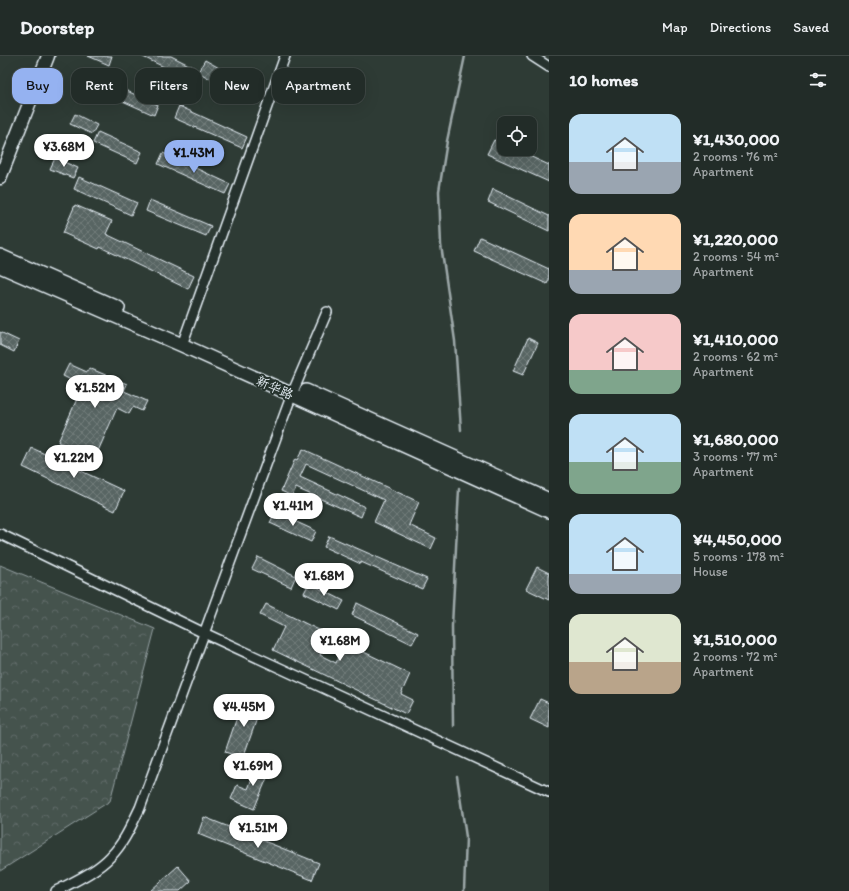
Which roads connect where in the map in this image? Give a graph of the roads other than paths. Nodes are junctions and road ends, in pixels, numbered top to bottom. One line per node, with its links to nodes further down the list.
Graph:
1 (48, 56): 5 (street)
2 (285, 56): 9 (street)
3 (532, 56): 4 (street)
4 (549, 67)
5 (0, 178)
6 (0, 256): 9 (main road, 新华路)
7 (0, 266): 9 (main road, 新华路)
8 (327, 312): 10 (street)
9 (183, 341): 10 (main road, 新华路)
10 (294, 390): 11 (main road, 新华路); 12 (main road, 新华路); 14 (street)
11 (549, 500)
12 (549, 511)
13 (0, 534): 14 (street)
14 (204, 633): 15 (street); 16 (street)
15 (549, 792)
16 (56, 891)

